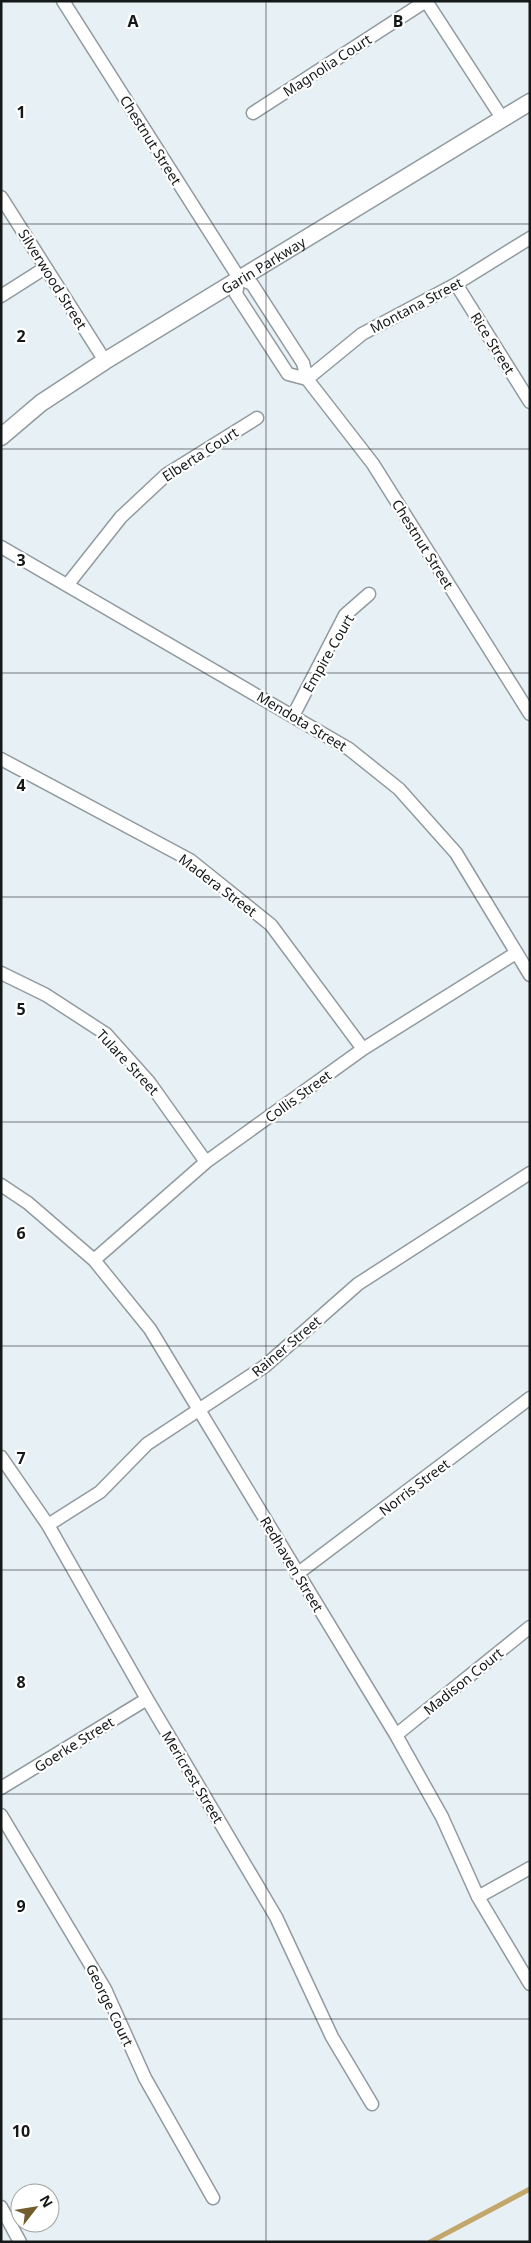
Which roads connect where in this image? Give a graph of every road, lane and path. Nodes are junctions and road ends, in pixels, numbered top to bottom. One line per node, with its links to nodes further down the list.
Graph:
1 (63, 1): 9 (street, Chestnut Street)
2 (426, 1): 4 (street, Magnolia Court); 5 (street)
3 (530, 102): 5 (street, Garin Parkway)
4 (253, 113)
5 (502, 118): 9 (street, Garin Parkway)
6 (1, 197): 8 (street, Silverwood Street)
7 (530, 238): 10 (street, Montana Street)
8 (45, 268): 11 (street); 12 (street, Silverwood Street)
9 (239, 278): 12 (street, Garin Parkway); 13 (street, Chestnut Street); 13 (street, Chestnut Street)
10 (456, 284): 13 (street, Montana Street); 14 (street, Rice Street)
11 (1, 296)
12 (104, 361): 16 (street, Garin Parkway)
13 (307, 379): 20 (street, Chestnut Street)
14 (530, 402)
15 (257, 418): 18 (street, Elberta Court)
16 (1, 437)
17 (1, 547): 18 (street, Mendota Street)
18 (68, 584): 21 (street, Mendota Street)
19 (369, 594): 21 (street, Empire Court)
20 (530, 714)
21 (292, 716): 23 (street, Mendota Street)
22 (1, 759): 26 (street, Madera Street)
23 (516, 953): 25 (street, Mendota Street); 26 (street, Collis Street)
24 (1, 973): 27 (street, Tulare Street)
25 (530, 975)
26 (363, 1049): 27 (street, Collis Street)
27 (206, 1162): 30 (street, Collis Street)
28 (530, 1173): 32 (street, Rainer Street)
29 (1, 1185): 30 (street, Redhaven Street)
30 (94, 1260): 32 (street, Redhaven Street)
31 (530, 1398): 35 (street, Norris Street)
32 (198, 1410): 34 (street, Rainer Street); 35 (street, Redhaven Street)
33 (1, 1456): 34 (street, Mericrest Street)
34 (48, 1525): 37 (street, Mericrest Street)
35 (297, 1574): 38 (street, Redhaven Street)
36 (530, 1627): 38 (street, Madison Court)
37 (146, 1699): 39 (street, Goerke Street); 44 (street, Mericrest Street)
38 (396, 1735): 42 (street, Redhaven Street)
39 (1, 1788)
40 (1, 1815): 45 (street, George Court)
41 (530, 1868): 42 (street)
42 (478, 1897): 43 (street, Redhaven Street)
43 (530, 1984)
44 (372, 2104)
45 (213, 2198)
46 (1, 2207): 47 (street)
47 (20, 2242)

